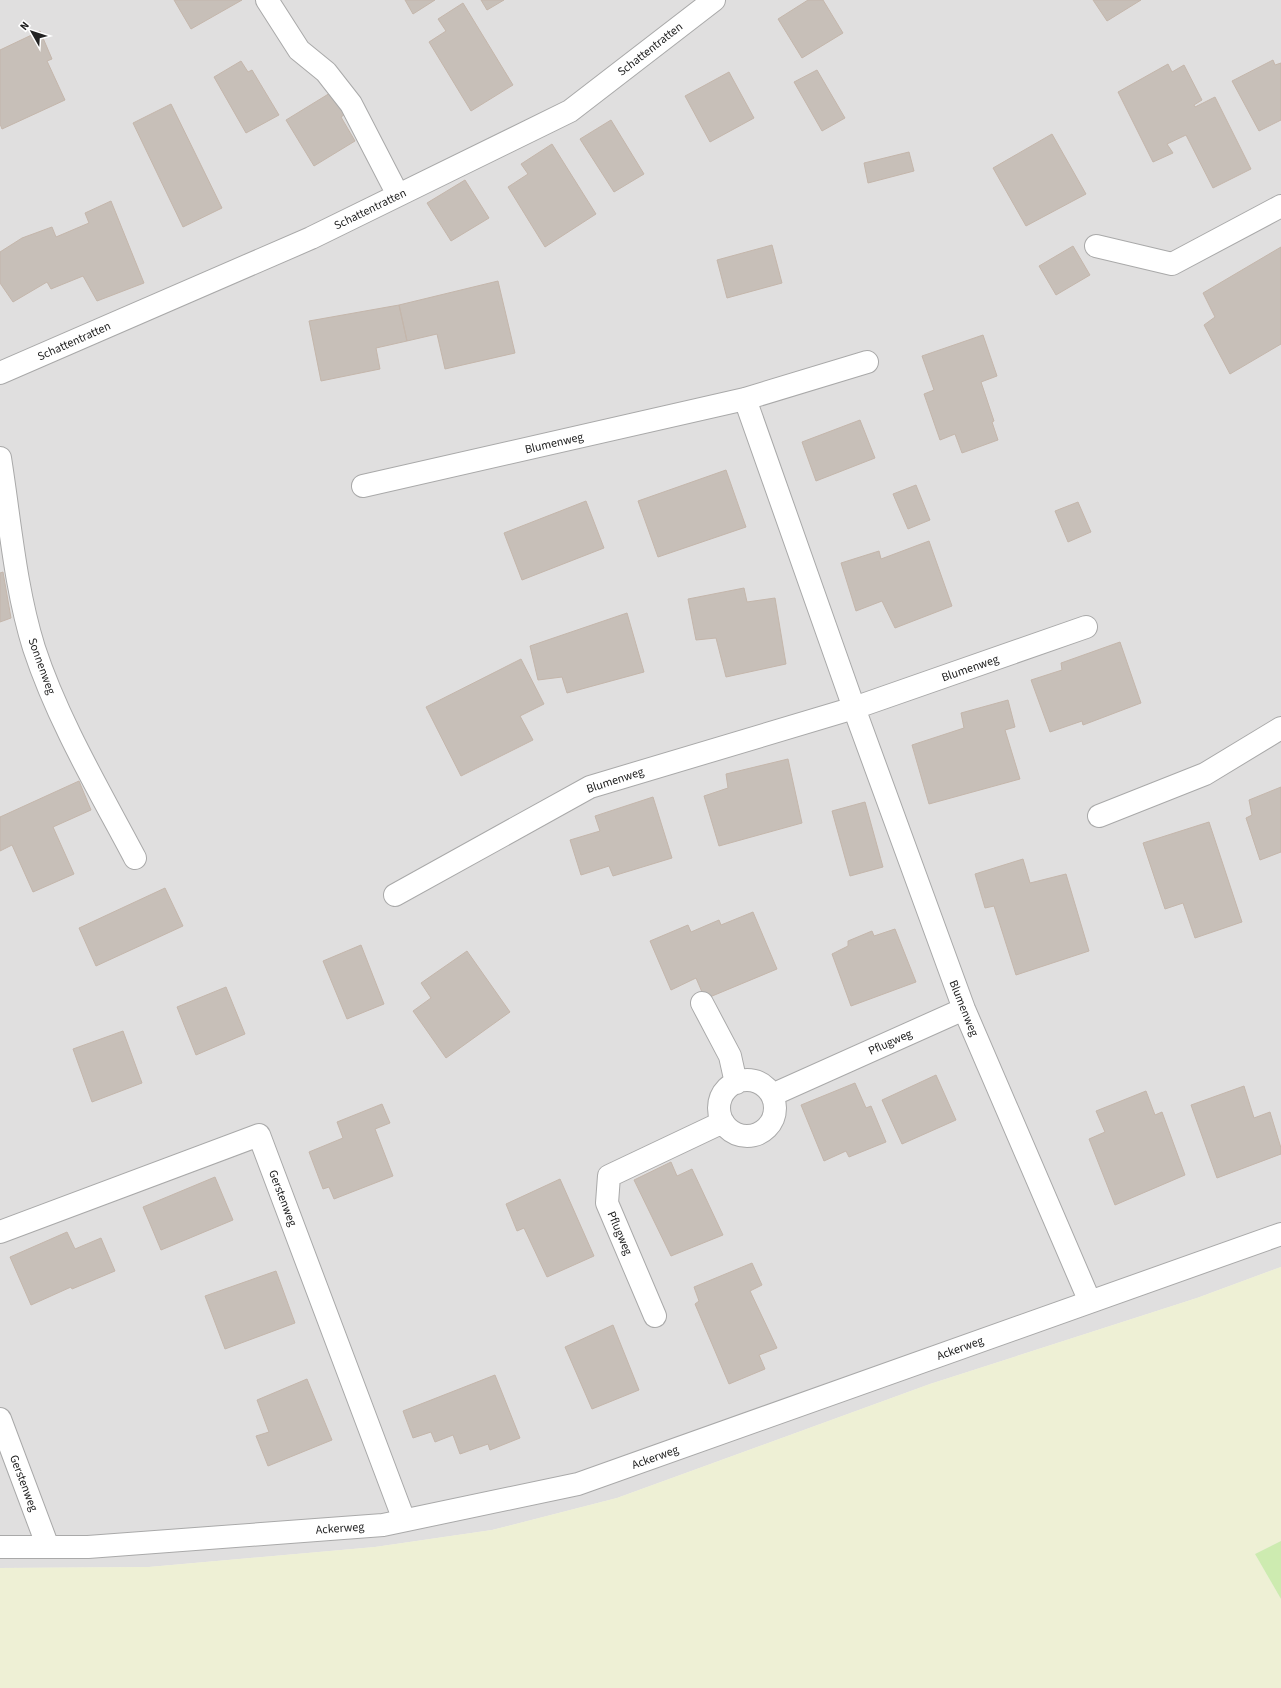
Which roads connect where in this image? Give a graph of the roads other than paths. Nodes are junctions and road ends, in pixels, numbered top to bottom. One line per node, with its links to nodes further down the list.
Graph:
1 (267, 0): 3 (street)
2 (714, 0): 3 (street, Schattentratten)
3 (398, 195): 7 (street, Schattentratten)
4 (1281, 206): 5 (street)
5 (1096, 246)
6 (867, 362): 8 (street, Blumenweg)
7 (0, 373)
8 (745, 399): 10 (street, Blumenweg); 12 (street, Blumenweg)
9 (0, 458): 15 (street, Sonnenweg)
10 (363, 486)
11 (1086, 627): 12 (street, Blumenweg)
12 (854, 708): 16 (street, Blumenweg); 18 (street, Blumenweg)
13 (1281, 728): 14 (street)
14 (1099, 816)
15 (135, 858)
16 (395, 895)
17 (702, 1003): 19 (street)
18 (964, 1009): 20 (street, Pflugweg); 24 (street, Blumenweg)
19 (736, 1083): 20 (street); 21 (street)
20 (772, 1095): 21 (street)
21 (723, 1122): 25 (street, Pflugweg)
22 (0, 1232): 27 (street, Gerstenweg)
23 (1281, 1234): 24 (street, Ackerweg)
24 (1090, 1302): 27 (street, Ackerweg)
25 (655, 1316)
26 (0, 1419): 29 (street, Gerstenweg)
27 (404, 1520): 29 (street, Ackerweg)
28 (0, 1547): 29 (street, Ackerweg)
29 (48, 1547)

